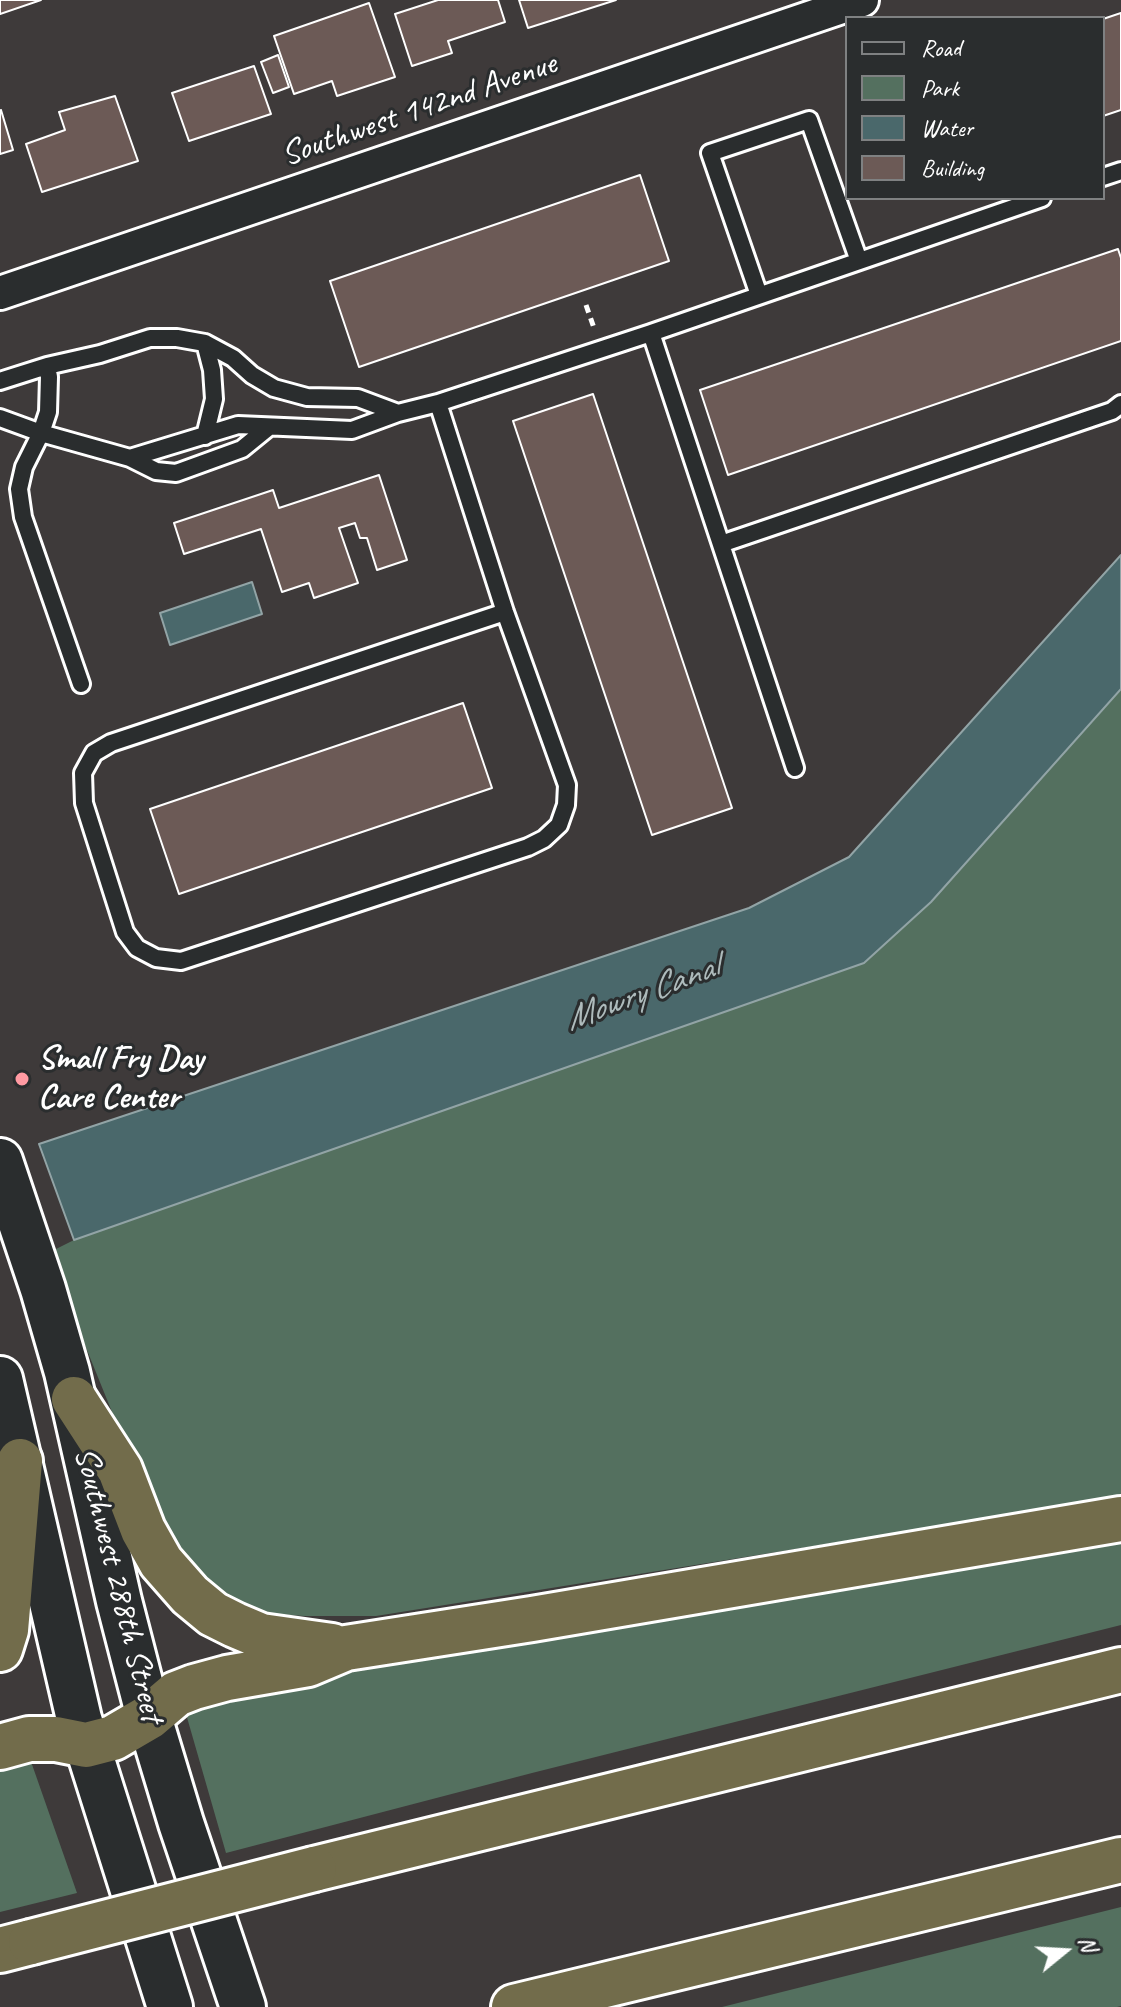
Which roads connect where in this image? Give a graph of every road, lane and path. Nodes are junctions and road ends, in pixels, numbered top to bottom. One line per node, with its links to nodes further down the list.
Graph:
1 (862, 0): 4 (street, Southwest 142nd Avenue)
2 (1036, 200): 3 (lane)
3 (859, 261): 5 (lane); 5 (lane)
4 (0, 293)
5 (759, 295): 8 (lane)
6 (586, 305): 7 (path)
7 (595, 333)
8 (651, 333): 12 (lane); 20 (lane)
9 (205, 343): 10 (lane); 14 (lane); 18 (lane)
10 (47, 366): 11 (lane); 17 (lane)
11 (0, 381)
12 (438, 403): 14 (lane); 21 (lane)
13 (1121, 404): 20 (lane)
14 (398, 413): 16 (lane)
15 (0, 418): 17 (lane)
16 (269, 427): 18 (lane); 19 (lane)
17 (41, 433): 19 (lane); 22 (lane)
18 (205, 436): 19 (lane)
19 (130, 458)
20 (721, 544): 23 (lane)
21 (505, 612): 21 (lane)
22 (81, 684)
23 (795, 768)
24 (0, 1161): 26 (main road, Southwest 288th Street)
25 (0, 1379): 27 (main road, Southwest 288th Street)
26 (74, 1399): 29 (highway); 32 (main road, Southwest 288th Street)
27 (20, 1461): 30 (highway); 33 (main road, Southwest 288th Street)
28 (1121, 1519): 29 (highway)
29 (346, 1648): 32 (highway)
30 (0, 1649)
31 (1121, 1670): 36 (highway, bridge)
32 (149, 1717): 33 (highway); 38 (main road, Southwest 288th Street)
33 (86, 1745): 34 (highway); 37 (main road, Southwest 288th Street)
34 (0, 1747)
35 (1121, 1860): 39 (highway)
36 (16, 1946)
37 (170, 2007)
38 (243, 2007)
39 (514, 2007)

